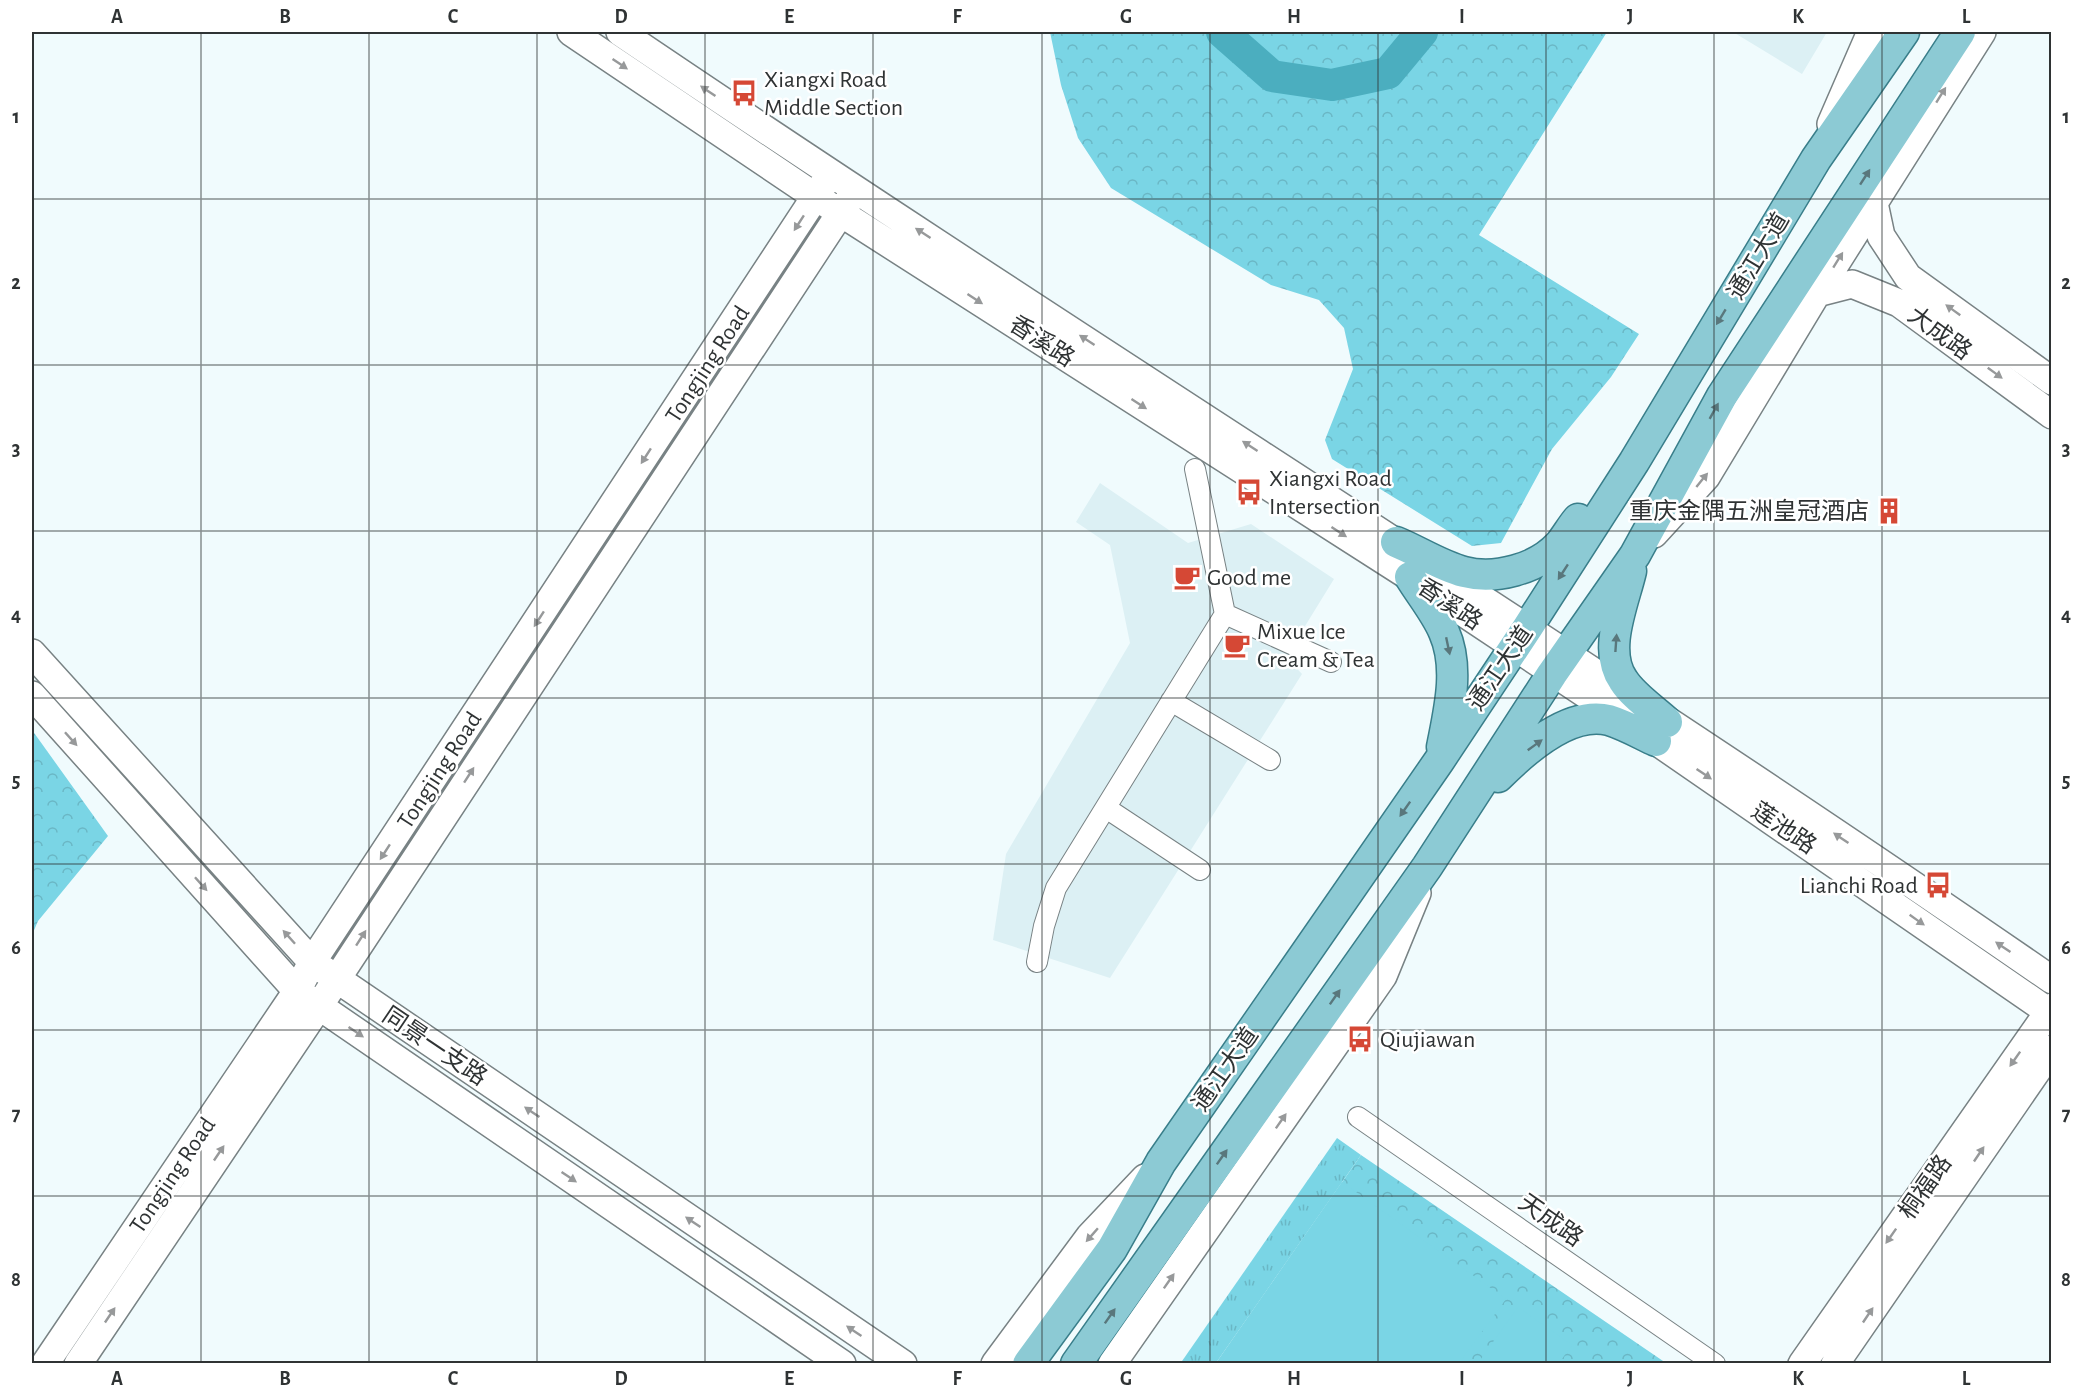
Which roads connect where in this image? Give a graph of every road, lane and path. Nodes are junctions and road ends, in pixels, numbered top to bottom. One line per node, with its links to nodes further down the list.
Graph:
1 (571, 32): 10 (street, 香溪路, one-way to 10)
2 (620, 32): 8 (street, 香溪路, one-way to 2)
3 (1871, 32): 7 (street, 通江大道)
4 (1904, 32): 7 (main road, 通江大道)
5 (1960, 32): 19 (main road, 通江大道, one-way to 5)
6 (1982, 32): 11 (street, 通江大道, one-way to 6)
7 (1816, 159): 16 (main road, 通江大道, one-way to 16)
8 (830, 173): 9 (street, 香溪路); 10 (street, Tongjing Road)
9 (856, 190): 12 (street); 18 (street, 香溪路, one-way to 9)
10 (816, 197): 12 (street, 香溪路); 35 (street, Tongjing Road, one-way to 35)
11 (1874, 203): 13 (street, 通江大道, one-way to 11); 14 (street, 大成路, one-way to 11)
12 (841, 213): 20 (street, 香溪路, one-way to 20); 37 (street, one-way to 12)
13 (1817, 293): 15 (street, 大成路, one-way to 15); 19 (street, 通江大道, one-way to 13)
14 (2052, 381)
15 (2052, 415)
16 (1634, 462): 18 (main road); 22 (main road, 通江大道, one-way to 22)
17 (1195, 469): 21 (street)
18 (1396, 542): 22 (street, 香溪路)
19 (1635, 555): 25 (main road, 通江大道); 28 (main road, one-way to 19)
20 (1410, 577): 22 (street, 香溪路); 30 (main road, one-way to 30)
21 (1225, 614): 24 (street); 27 (street)
22 (1521, 638): 25 (street, 莲池路); 30 (main road, 通江大道)
23 (32, 653): 35 (street, 同景一支路, one-way to 23)
24 (1331, 662)
25 (1559, 663): 28 (street, 莲池路); 32 (main road, 通江大道)
26 (32, 695): 39 (street, 同景一支路, one-way to 39)
27 (1171, 701): 29 (street); 31 (street)
28 (1661, 731): 32 (main road, one-way to 28); 38 (street, 莲池路, one-way to 28); 40 (street, 莲池路, one-way to 40)
29 (1270, 760)
30 (1439, 761): 43 (main road, 通江大道, one-way to 43)
31 (1106, 808): 34 (street); 36 (street)
32 (1462, 813): 33 (main road, 通江大道)
33 (1427, 867): 50 (main road, 通江大道, one-way to 33); 51 (street, 通江大道, one-way to 33)
34 (1200, 870)
35 (312, 962): 37 (street, 同景一支路); 39 (street, Tongjing Road)
36 (1037, 962)
37 (335, 978): 39 (street); 48 (street, 同景一支路, one-way to 37)
38 (2052, 980)
39 (308, 999): 45 (street, Tongjing Road); 46 (street, one-way to 39); 47 (street, 同景一支路, one-way to 47)
40 (2050, 1011): 53 (street, 桐福路, one-way to 53)
41 (2052, 1048): 54 (street, 桐福路, one-way to 41)
42 (1358, 1117): 52 (street, 天成路)
43 (1161, 1162): 44 (street, 通江大道, one-way to 44); 49 (main road, 通江大道)
44 (994, 1362)
45 (45, 1364)
46 (78, 1364)
47 (842, 1364)
48 (903, 1364)
49 (1028, 1364)
50 (1076, 1364)
51 (1112, 1364)
52 (1715, 1364)
53 (1802, 1364)
54 (1835, 1364)

